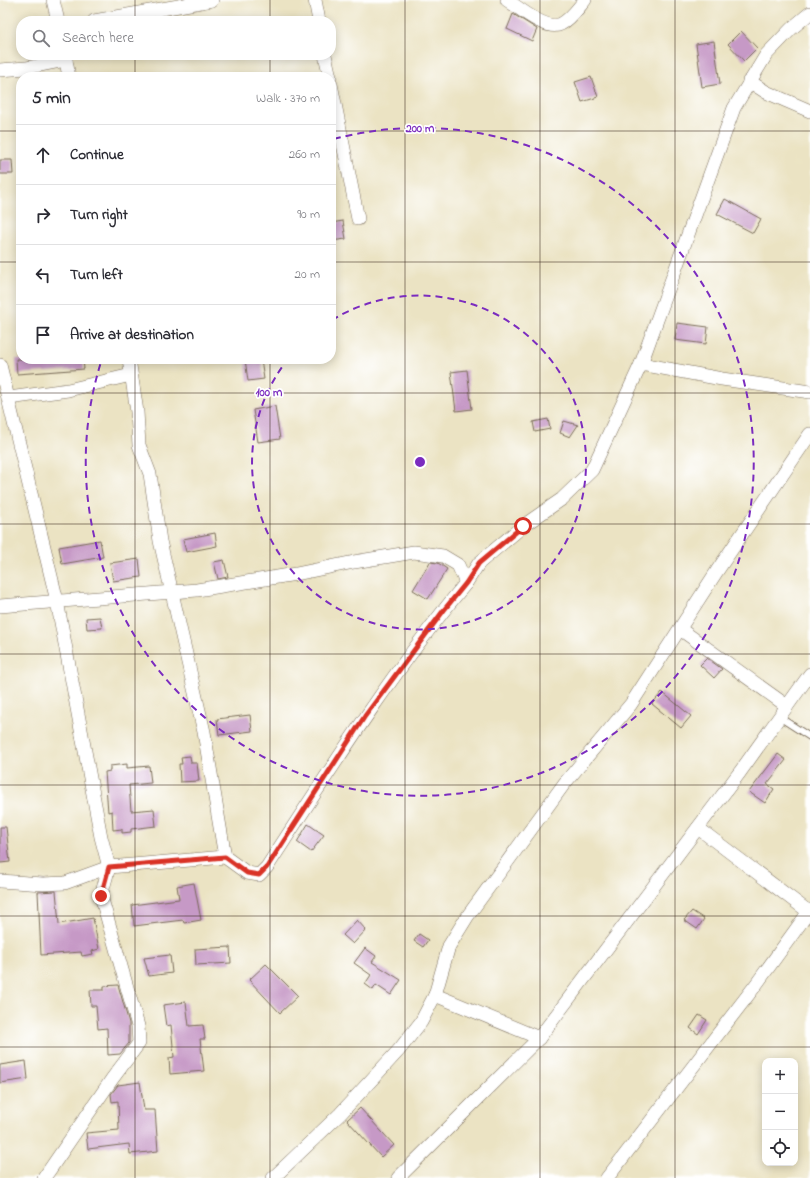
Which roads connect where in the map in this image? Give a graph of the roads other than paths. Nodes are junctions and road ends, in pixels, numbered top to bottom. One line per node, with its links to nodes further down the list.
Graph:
1 (53, 0): 7 (street)
2 (212, 0): 8 (street)
3 (315, 0): 9 (street)
4 (507, 0): 5 (street)
5 (586, 0)
6 (810, 13): 16 (street)
7 (57, 16)
8 (122, 16)
9 (318, 16)
10 (54, 60): 13 (street)
11 (66, 60): 14 (street)
12 (326, 60): 15 (street)
13 (0, 70)
14 (68, 72)
15 (329, 72)
16 (749, 81): 18 (street); 21 (street)
17 (336, 109): 19 (street)
18 (810, 111)
19 (358, 219)
20 (130, 364): 23 (street)
21 (641, 364): 24 (street); 27 (street)
22 (0, 365): 25 (street)
23 (131, 375): 25 (street); 28 (street)
24 (810, 392)
25 (9, 398): 29 (street)
26 (810, 434): 31 (street)
27 (466, 583): 28 (street); 37 (street)
28 (173, 592): 29 (street); 37 (street)
29 (57, 602): 30 (street); 38 (street)
30 (0, 606)
31 (680, 629): 33 (street); 41 (street)
32 (810, 674): 33 (street)
33 (787, 706): 34 (street)
34 (779, 717): 35 (lane); 36 (street)
35 (810, 737)
36 (698, 828): 40 (street); 42 (street)
37 (225, 857): 38 (street)
38 (109, 867): 39 (street); 43 (street)
39 (0, 881)
40 (809, 911): 46 (street)
41 (435, 995): 42 (street); 44 (street)
42 (539, 1038): 45 (street)
43 (44, 1178)
44 (273, 1178)
45 (398, 1178)
46 (607, 1178)

